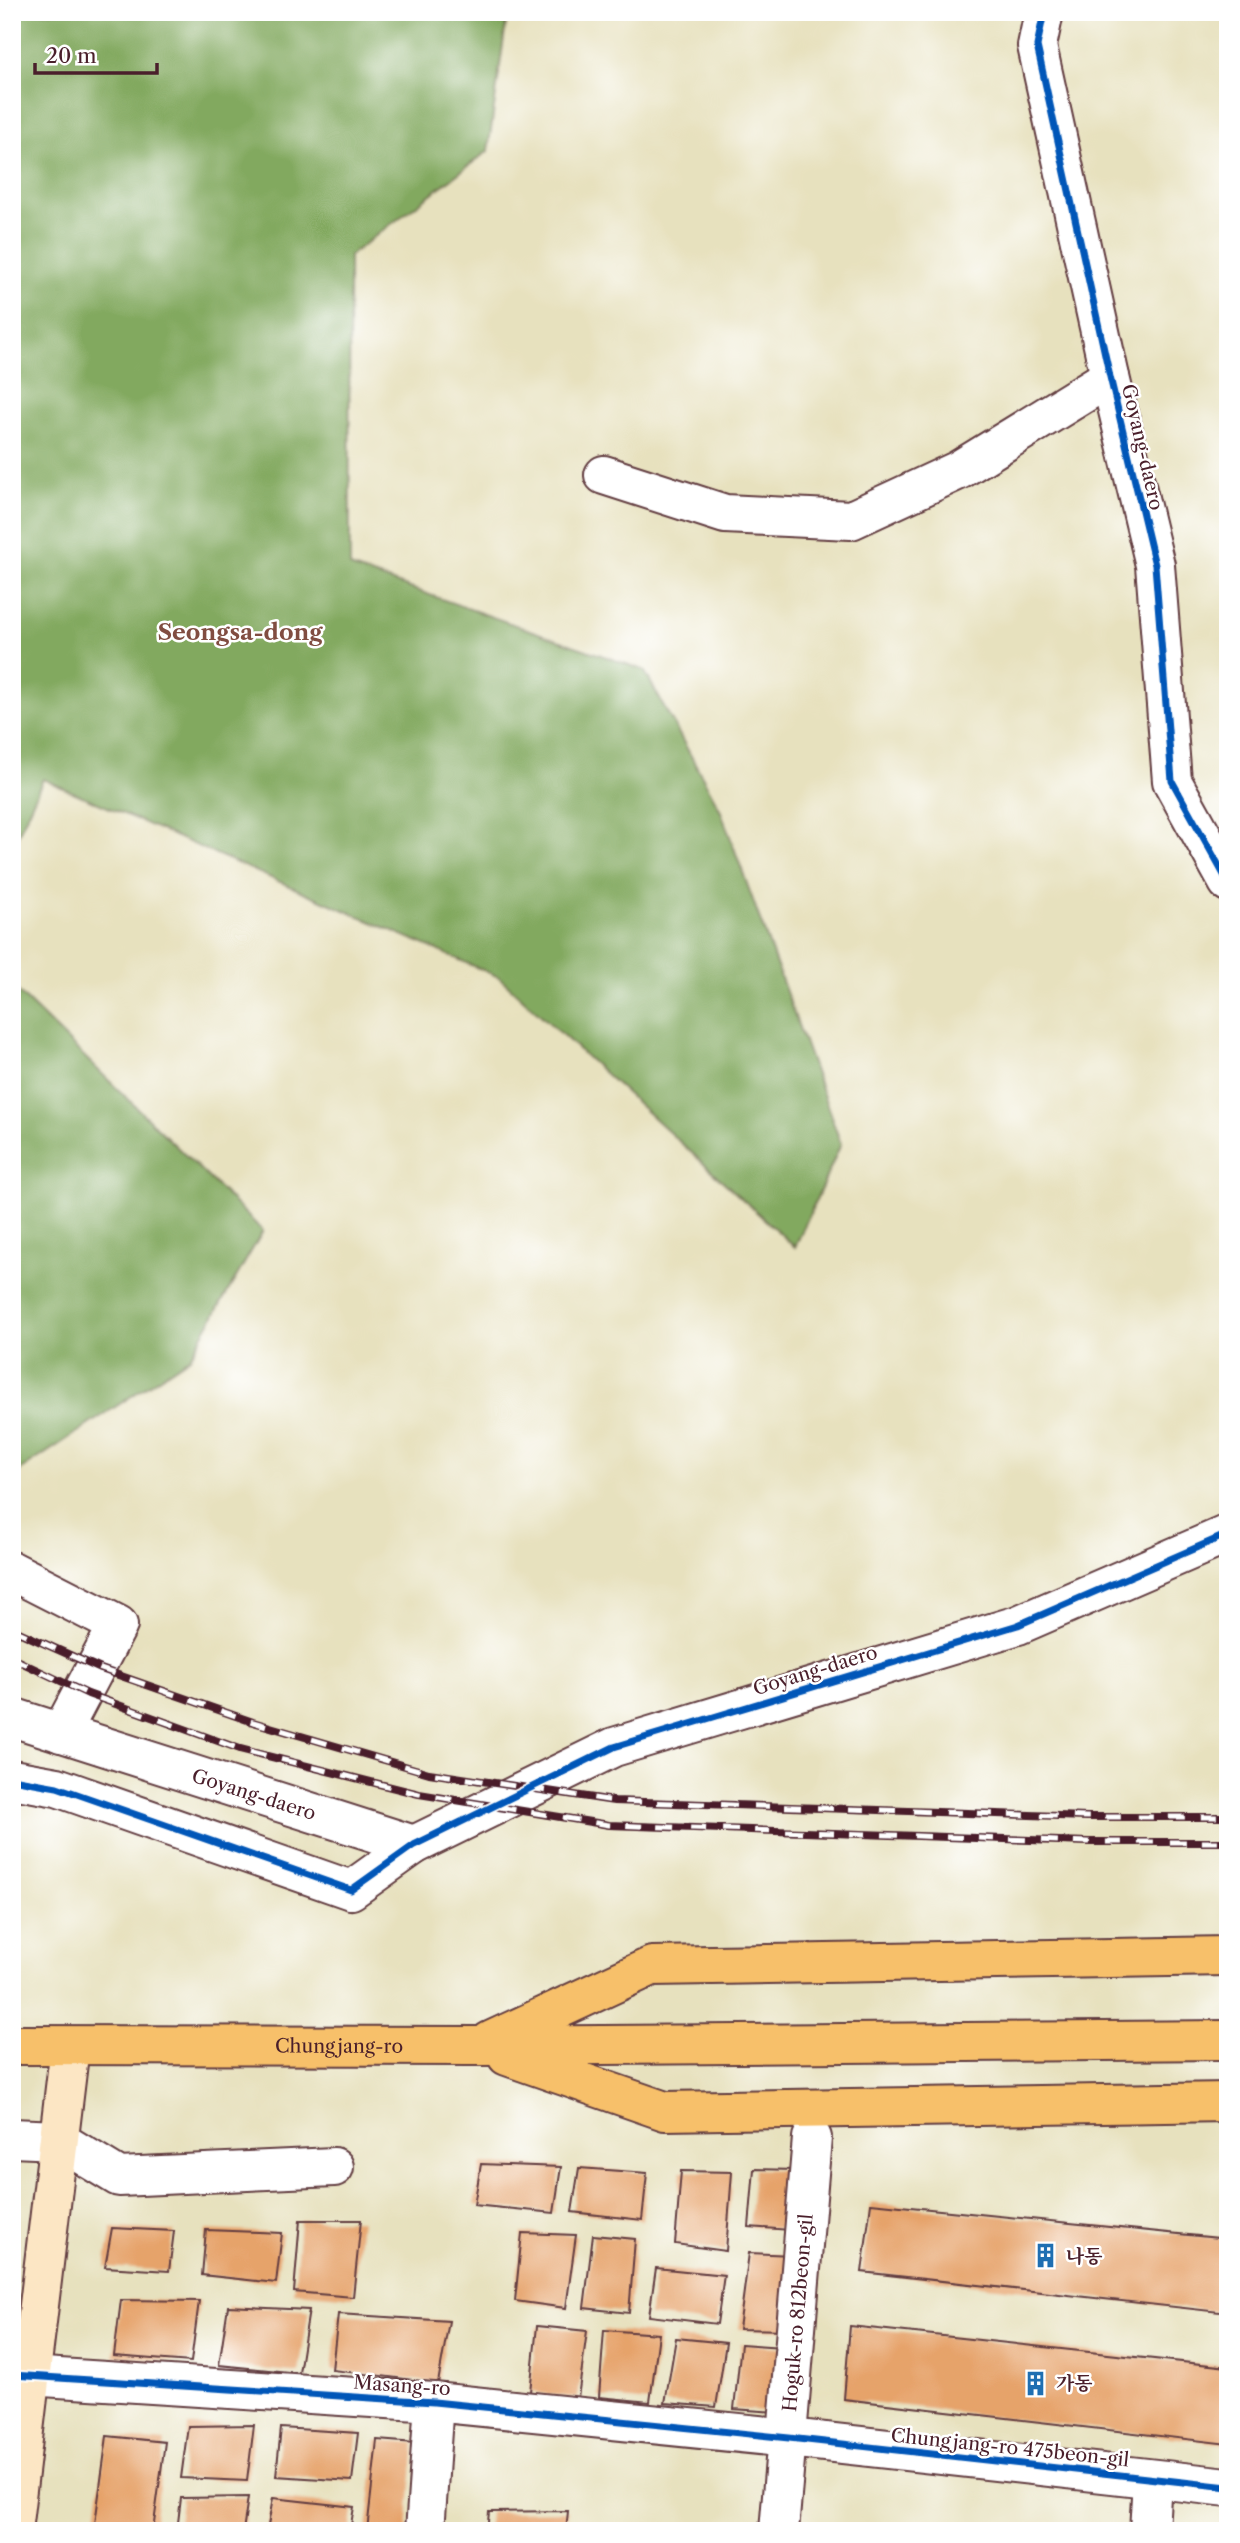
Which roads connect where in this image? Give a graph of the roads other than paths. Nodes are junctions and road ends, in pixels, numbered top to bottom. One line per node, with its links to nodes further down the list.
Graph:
1 (1044, 12): 2 (street, Goyang-daero)
2 (1110, 377): 3 (street, Goyang-daero); 4 (street, Goyang-daero)
3 (604, 475)
4 (1228, 882)
5 (1228, 1534): 10 (street, Goyang-daero)
6 (12, 1571): 8 (street)
7 (12, 1717): 8 (street, Goyang-daero)
8 (61, 1732): 10 (street, Goyang-daero)
9 (12, 1779): 10 (street)
10 (414, 1845)
11 (1228, 1956): 15 (main road)
12 (1228, 2040): 15 (main road, Chungjang-ro)
13 (12, 2045): 14 (main road, Chungjang-ro)
14 (70, 2046): 15 (main road, Chungjang-ro); 19 (street)
15 (479, 2046): 16 (main road)
16 (1228, 2102)
17 (12, 2138): 19 (street)
18 (812, 2138): 23 (street, Hoguk-ro 812beon-gil)
19 (58, 2140): 20 (street); 21 (street)
20 (334, 2167)
21 (21, 2376): 22 (street, Masang-ro); 26 (street)
22 (434, 2402): 23 (street, Masang-ro); 27 (street)
23 (789, 2438): 24 (street, Chungjang-ro 475beon-gil); 28 (street, Hoguk-ro 812beon-gil)
24 (1152, 2479): 25 (street, Chungjang-ro 475beon-gil); 29 (street)
25 (1228, 2487)
26 (12, 2531)
27 (425, 2531)
28 (779, 2531)
29 (1149, 2531)

